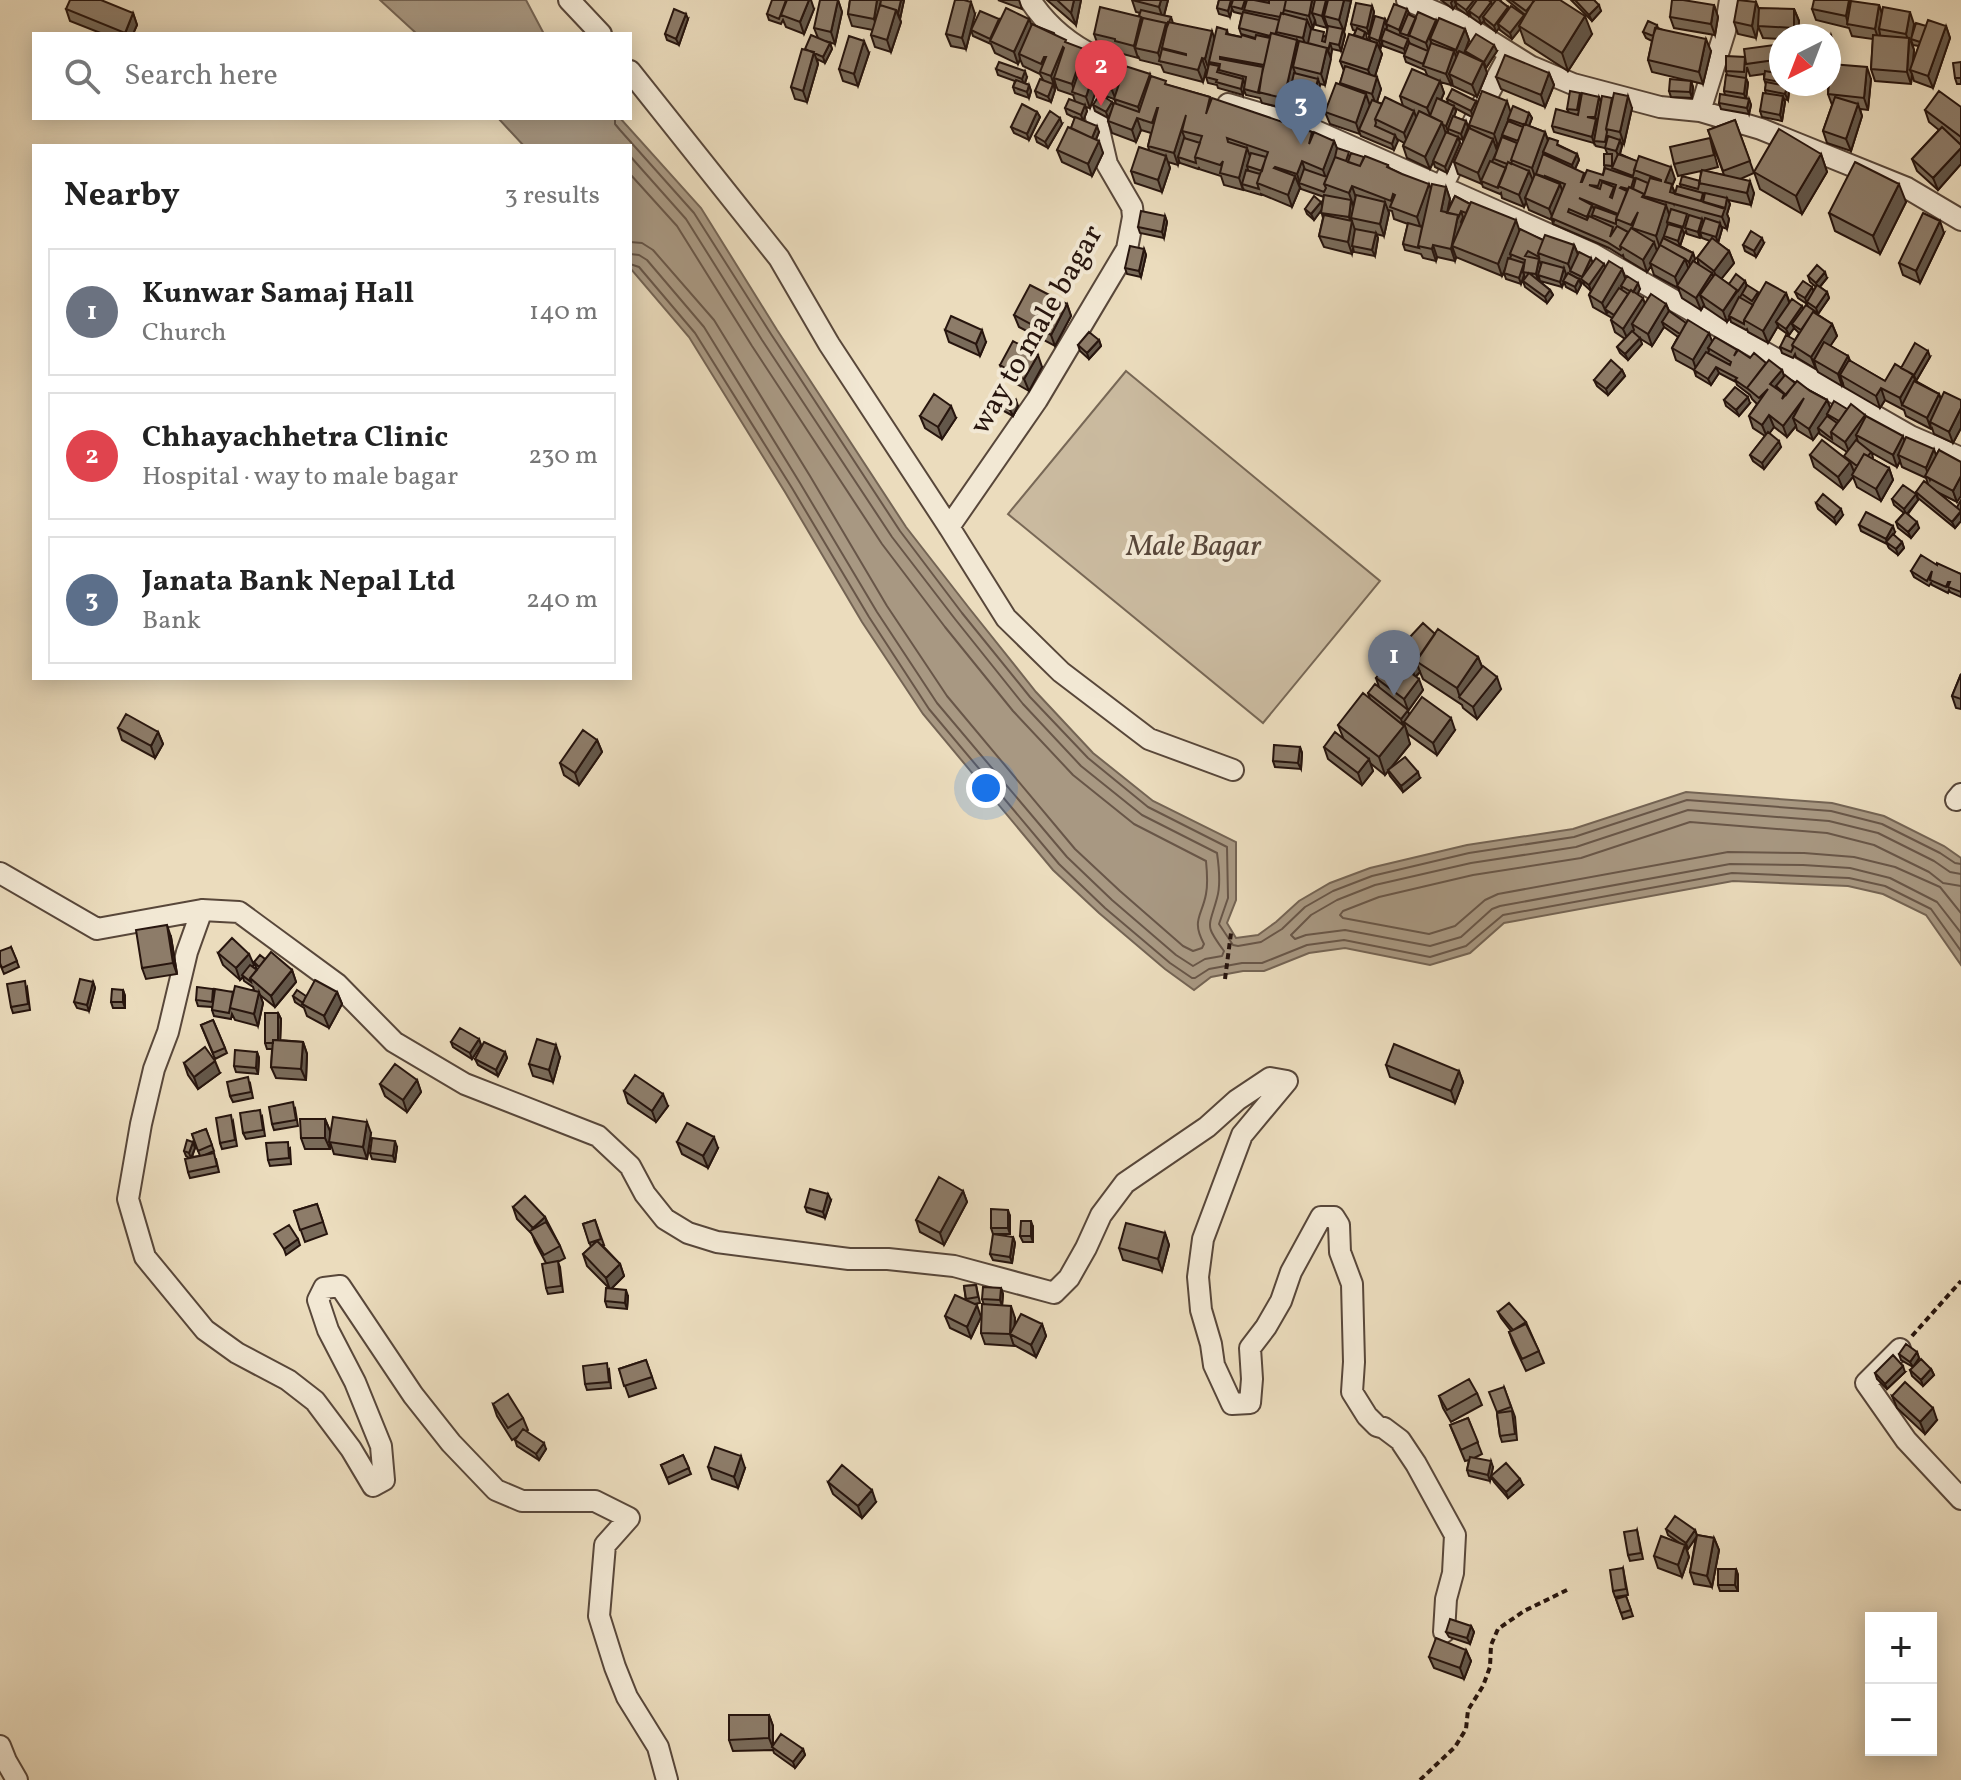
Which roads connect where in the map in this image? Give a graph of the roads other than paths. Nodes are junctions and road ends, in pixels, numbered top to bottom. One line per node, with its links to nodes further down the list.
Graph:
1 (569, 0): 5 (street)
2 (1030, 0): 13 (street, way to male bagar)
3 (1407, 0): 6 (street)
4 (1730, 0): 9 (street)
5 (599, 32)
6 (1510, 54): 9 (street); 10 (street)
7 (632, 74): 13 (street)
8 (1207, 97): 10 (street)
9 (1700, 111): 11 (street)
10 (1442, 187): 12 (street)
11 (1961, 220)
12 (1961, 458)
13 (949, 527): 14 (street)
14 (1233, 770)
15 (0, 873): 16 (street)
16 (202, 910): 19 (street); 22 (street)
17 (1900, 1349): 18 (street)
18 (1961, 1499)
19 (1444, 1632)
20 (0, 1746): 21 (street)
21 (17, 1780)
22 (667, 1780)

